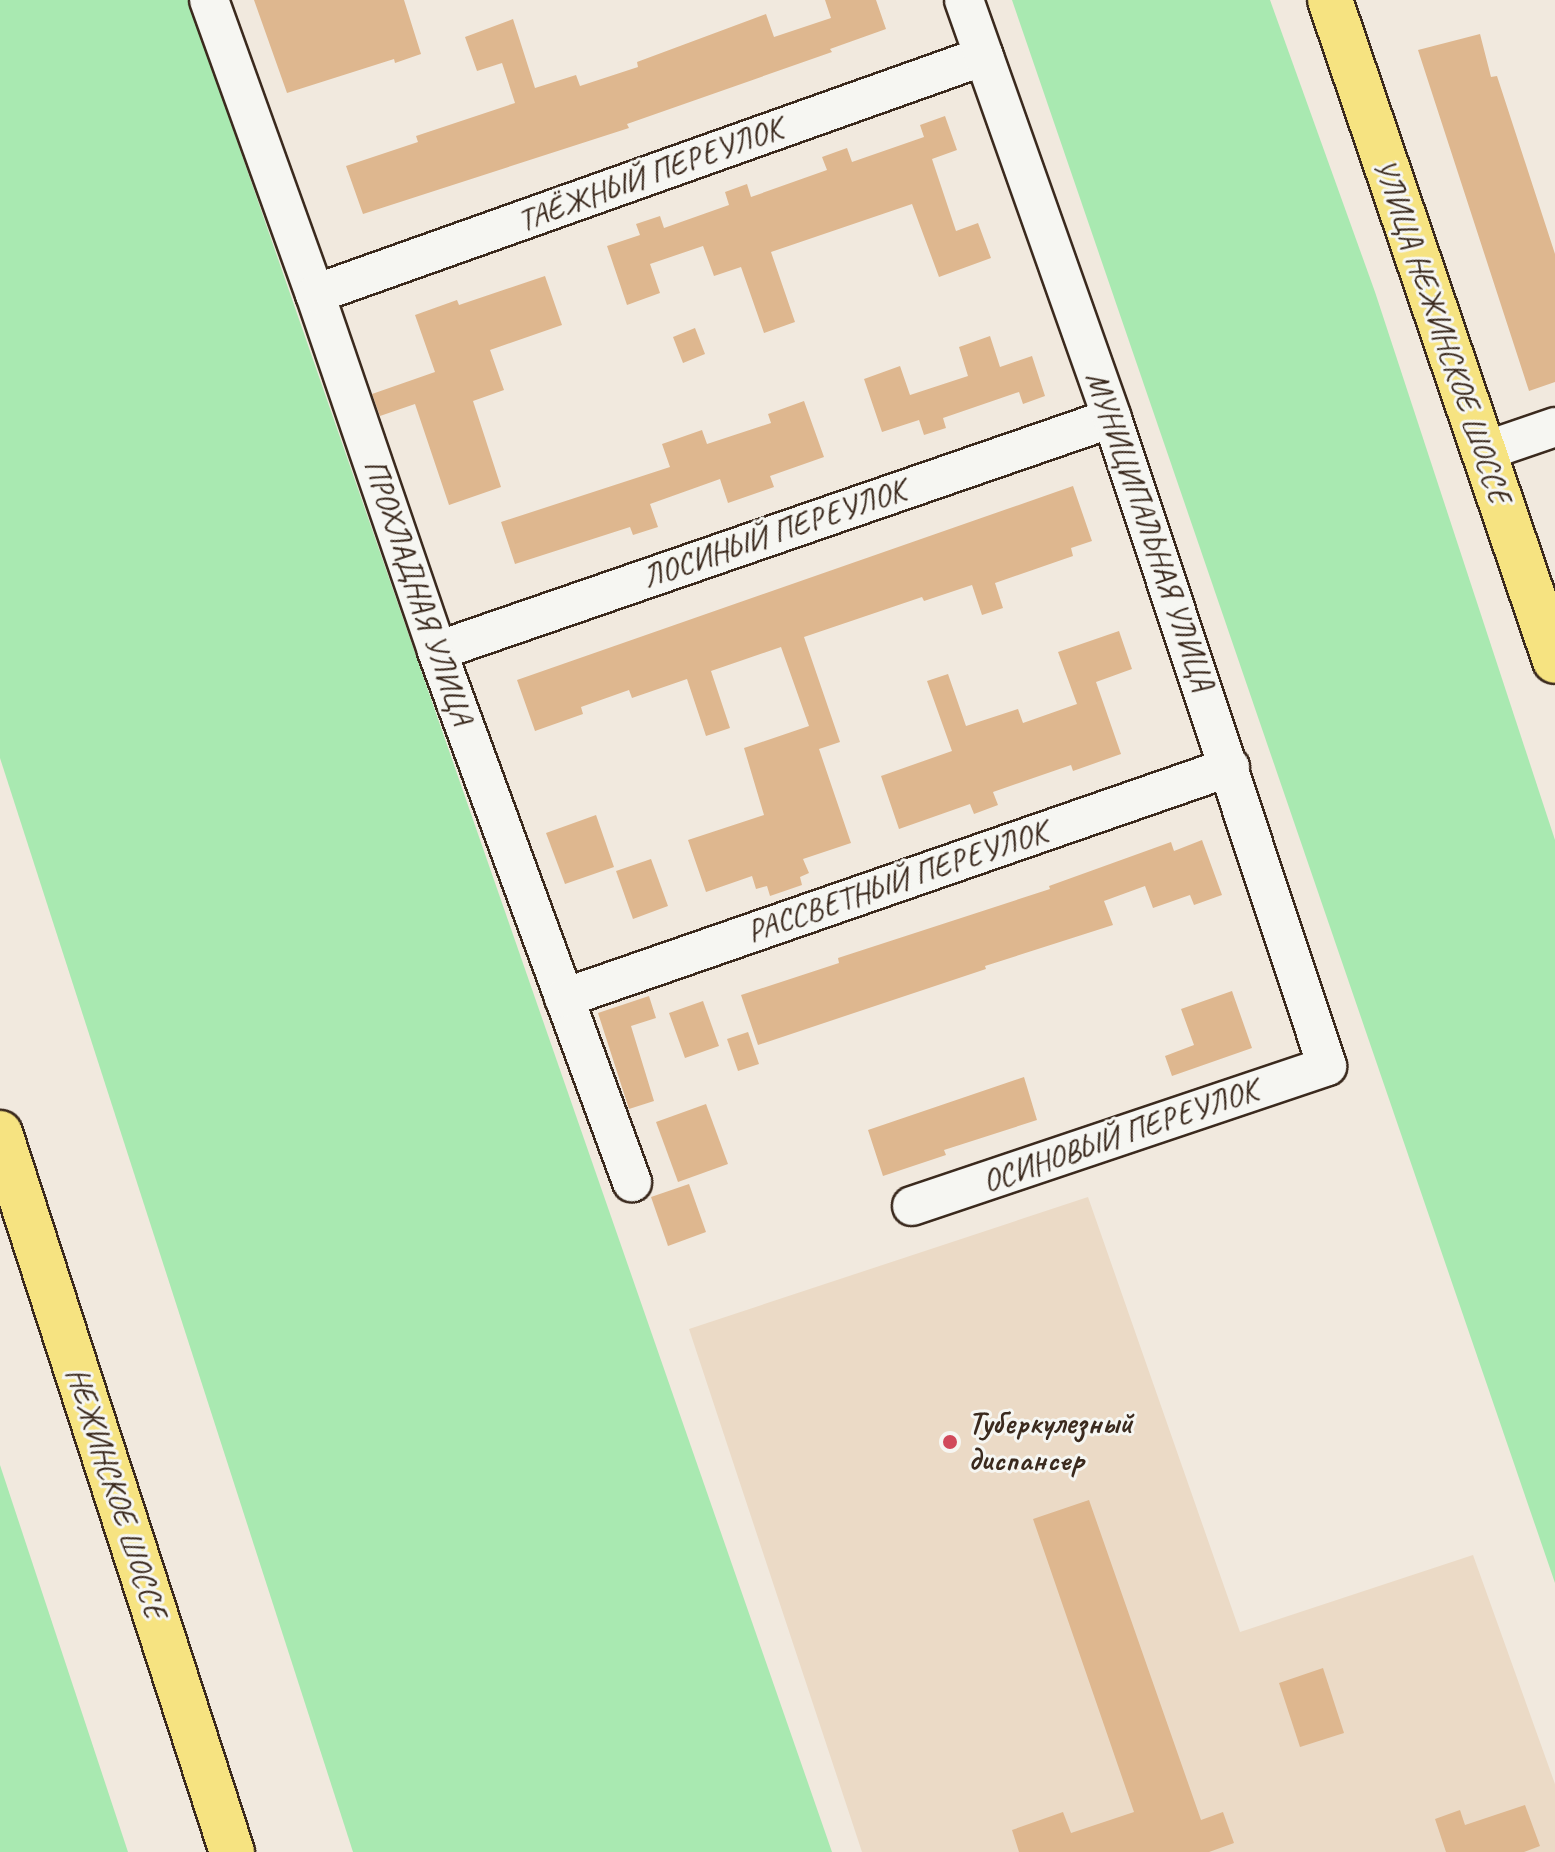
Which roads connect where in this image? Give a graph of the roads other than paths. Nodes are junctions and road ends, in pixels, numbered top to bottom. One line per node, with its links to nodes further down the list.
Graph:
1 (209, 0): 5 (street, ПРОХЛАДНАЯ УЛИЦА)
2 (964, 0): 4 (street, МУНИЦИПАЛЬНАЯ УЛИЦА)
3 (1330, 0): 8 (main road, УЛИЦА НЕЖИНСКОЕ ШОССЕ)
4 (984, 56): 5 (street, ТАЁЖНЫЙ ПЕРЕУЛОК); 6 (street, МУНИЦИПАЛЬНАЯ УЛИЦА)
5 (315, 294): 9 (street, ПРОХЛАДНАЯ УЛИЦА)
6 (1112, 418): 9 (street, ЛОСИНЫЙ ПЕРЕУЛОК); 11 (street, МУНИЦИПАЛЬНАЯ УЛИЦА)
7 (1555, 427): 8 (street)
8 (1482, 452): 10 (main road, УЛИЦА НЕЖИНСКОЕ ШОССЕ)
9 (437, 651): 12 (street, ПРОХЛАДНАЯ УЛИЦА)
10 (1555, 661)
11 (1230, 767): 12 (street, РАССВЕТНЫЙ ПЕРЕУЛОК); 13 (street, МУНИЦИПАЛЬНАЯ УЛИЦА)
12 (564, 998): 15 (street, ПРОХЛАДНАЯ УЛИЦА)
13 (1327, 1066): 16 (street, ОСИНОВЫЙ ПЕРЕУЛОК)
14 (0, 1133): 19 (main road, НЕЖИНСКОЕ ШОССЕ)
15 (632, 1182)
16 (912, 1206)
17 (0, 1216): 18 (main road, НЕЖИНСКОЕ ШОССЕ)
18 (207, 1852)
19 (232, 1852)

